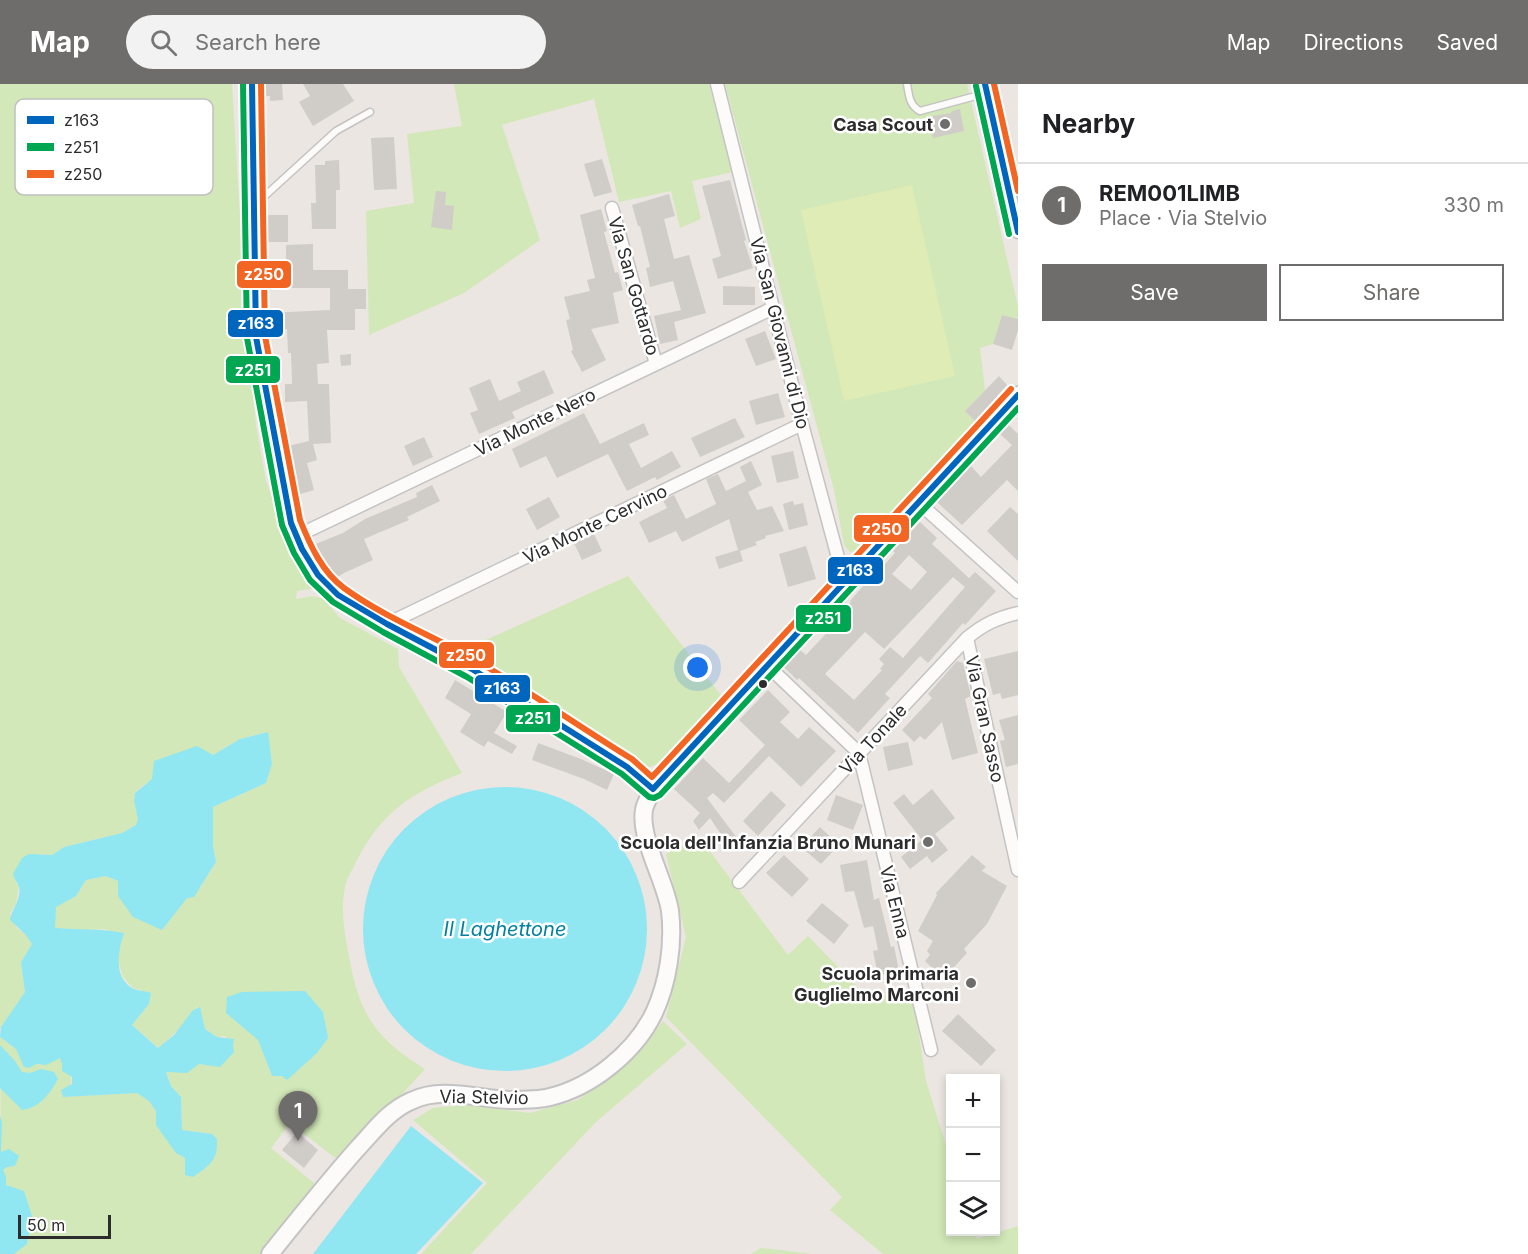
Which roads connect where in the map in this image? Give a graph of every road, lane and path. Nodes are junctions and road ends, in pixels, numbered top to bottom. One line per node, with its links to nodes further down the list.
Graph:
1 (252, 84): 6 (street)
2 (717, 84): 9 (street, Via San Giovanni di Dio)
3 (907, 84): 4 (lane)
4 (986, 89): 8 (street)
5 (370, 112): 6 (lane)
6 (255, 205): 14 (street)
7 (612, 208): 10 (street, Via San Gottardo)
8 (1018, 232)
9 (773, 308): 10 (street, Via Monte Nero); 12 (street, Via San Giovanni di Dio)
10 (656, 364): 14 (street, Via Monte Nero)
11 (1017, 395): 13 (street, Via Stelvio)
12 (802, 424): 15 (street, Via San Giovanni di Dio); 18 (street, Via Monte Cervino)
13 (918, 502): 15 (street, Via Stelvio); 16 (street)
14 (297, 536): 18 (street)
15 (849, 578): 20 (street, Via Stelvio)
16 (1018, 590)
17 (1018, 613): 19 (street, Via Tonale)
18 (387, 624): 22 (street)
19 (967, 638): 21 (street, Via Tonale); 23 (street, Via Gran Sasso)
20 (768, 666): 21 (street); 22 (street, Via Stelvio)
21 (859, 753): 24 (street, Via Tonale); 25 (street, Via Enna)
22 (653, 789): 26 (street, Via Stelvio)
23 (1018, 870)
24 (739, 882)
25 (931, 1050)
26 (270, 1254)

